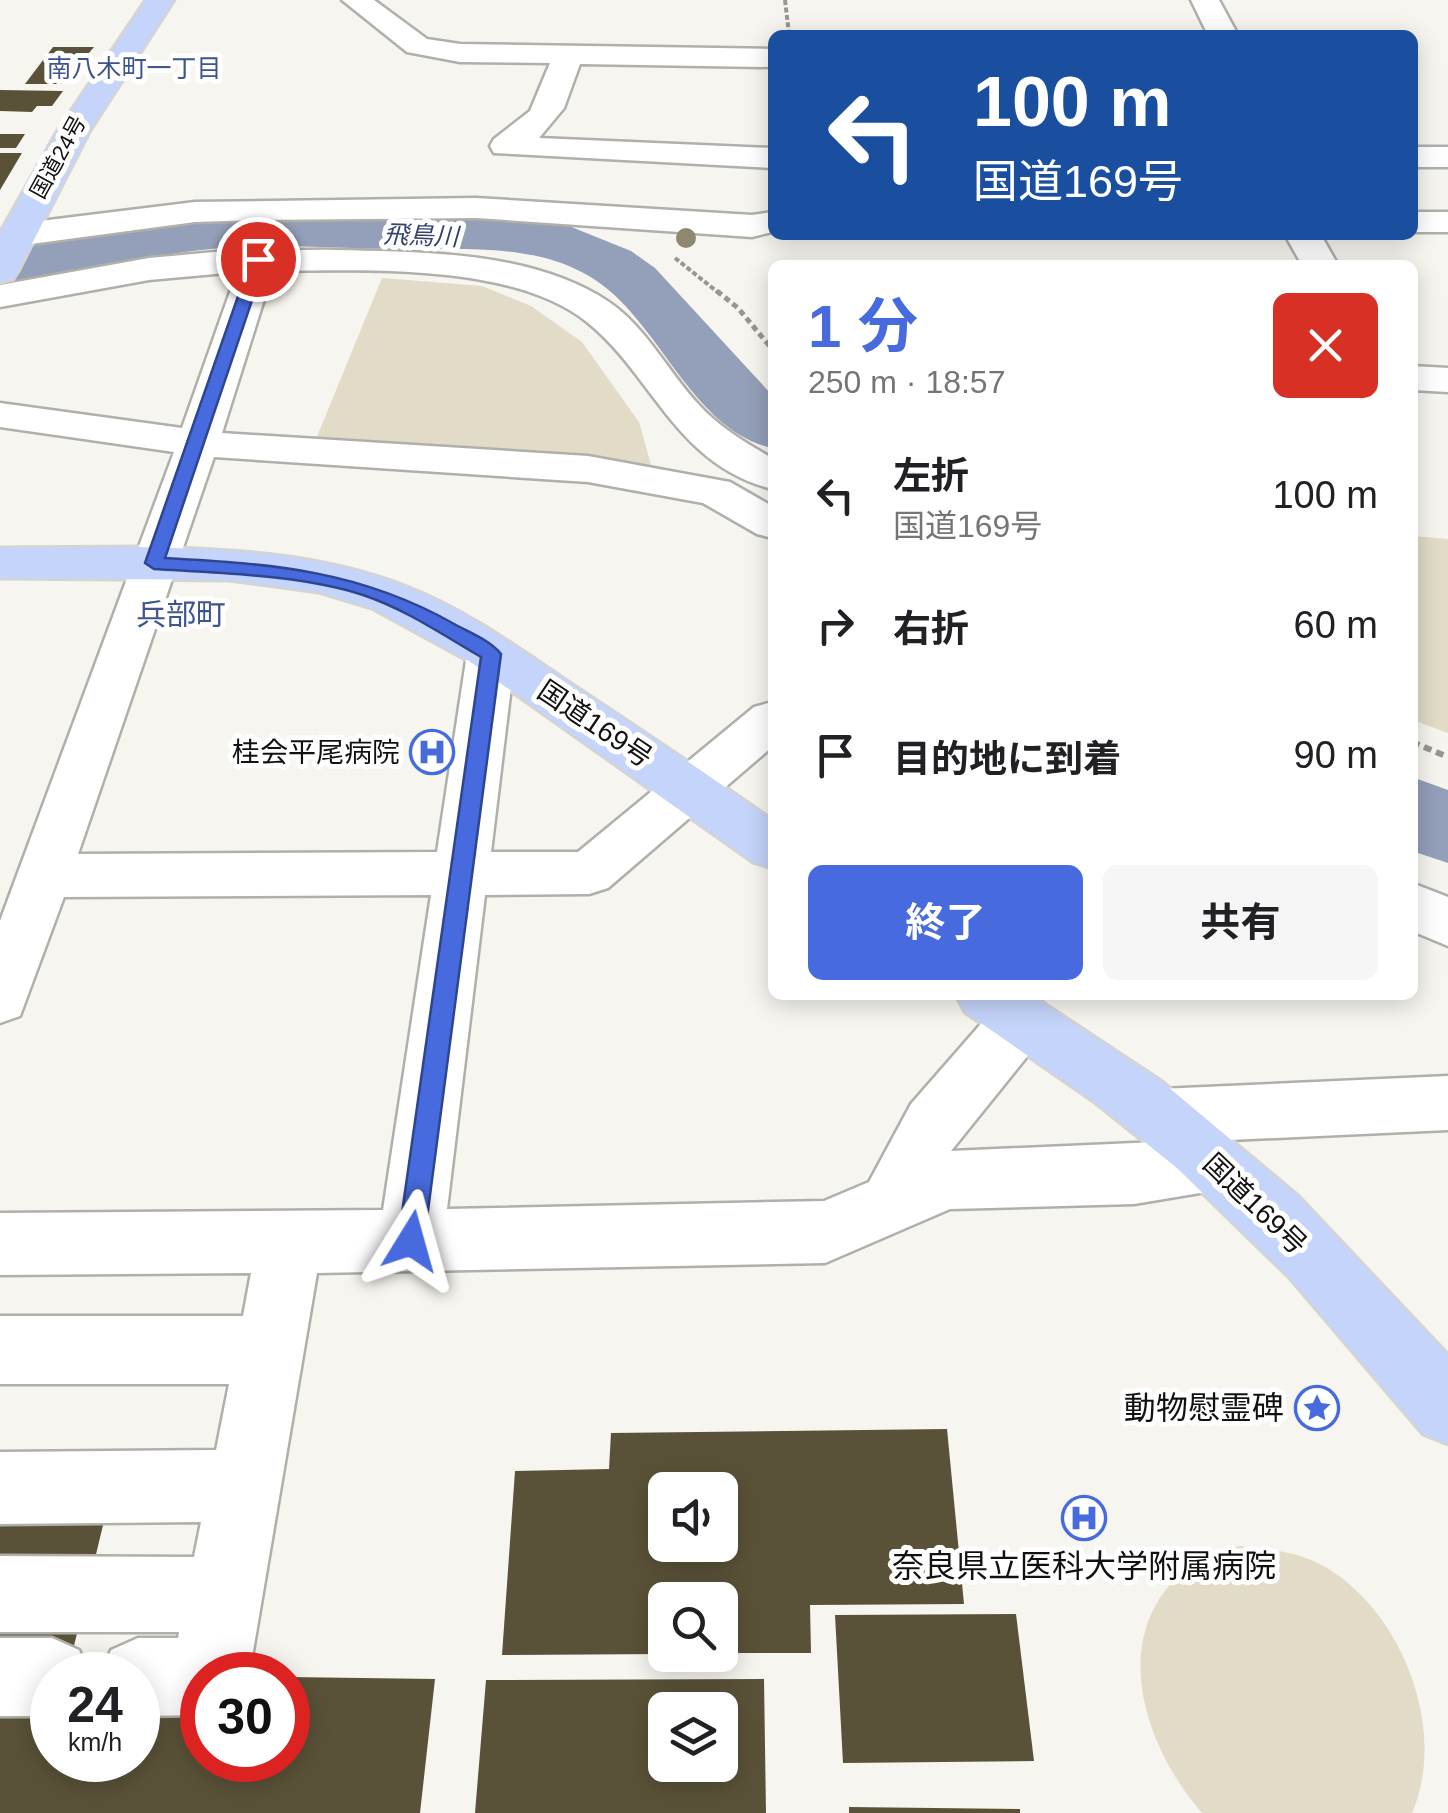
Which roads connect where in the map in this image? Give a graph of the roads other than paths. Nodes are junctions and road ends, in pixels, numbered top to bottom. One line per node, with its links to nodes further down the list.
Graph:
1 (160, 0): 13 (highway, 国道24号)
2 (356, 0): 5 (street)
3 (1205, 0): 4 (street)
4 (1220, 30)
5 (568, 54): 6 (street); 9 (street)
6 (768, 58)
7 (1418, 157): 8 (street)
8 (1448, 157)
9 (768, 158)
10 (1418, 222): 11 (street)
11 (1448, 222)
12 (768, 223): 13 (street)
13 (8, 253)
14 (258, 259): 15 (street); 19 (street); 20 (street)
15 (0, 296)
16 (1418, 378): 17 (street)
17 (1448, 380)
18 (0, 414): 19 (street)
19 (198, 443): 21 (street); 23 (street)
20 (768, 480)
21 (768, 522)
22 (0, 563): 23 (highway, 国道169号)
23 (154, 563): 24 (highway, 国道169号); 29 (street)
24 (491, 654): 26 (highway, 国道169号); 28 (street)
25 (768, 723): 26 (street)
26 (690, 788): 27 (highway, 国道169号); 28 (street)
27 (768, 844)
28 (460, 873): 29 (street); 39 (street)
29 (45, 876): 32 (street)
30 (1418, 909): 31 (street)
31 (1448, 923)
32 (0, 1000)
33 (1003, 1008): 35 (highway, 国道169号); 37 (street)
34 (1448, 1102): 35 (street)
35 (1160, 1116): 36 (highway, 国道169号)
36 (1212, 1162): 37 (street); 43 (highway, 国道169号)
37 (890, 1205): 39 (street)
38 (290, 1241): 39 (street); 40 (street); 42 (street)
39 (411, 1241)
40 (0, 1244)
41 (0, 1350): 42 (street)
42 (267, 1350): 44 (street)
43 (1448, 1409)
44 (242, 1486): 45 (street); 47 (street)
45 (0, 1488)
46 (0, 1594): 47 (street)
47 (224, 1595): 48 (street)
48 (214, 1652)
49 (0, 1677): 50 (street)
50 (30, 1677)

